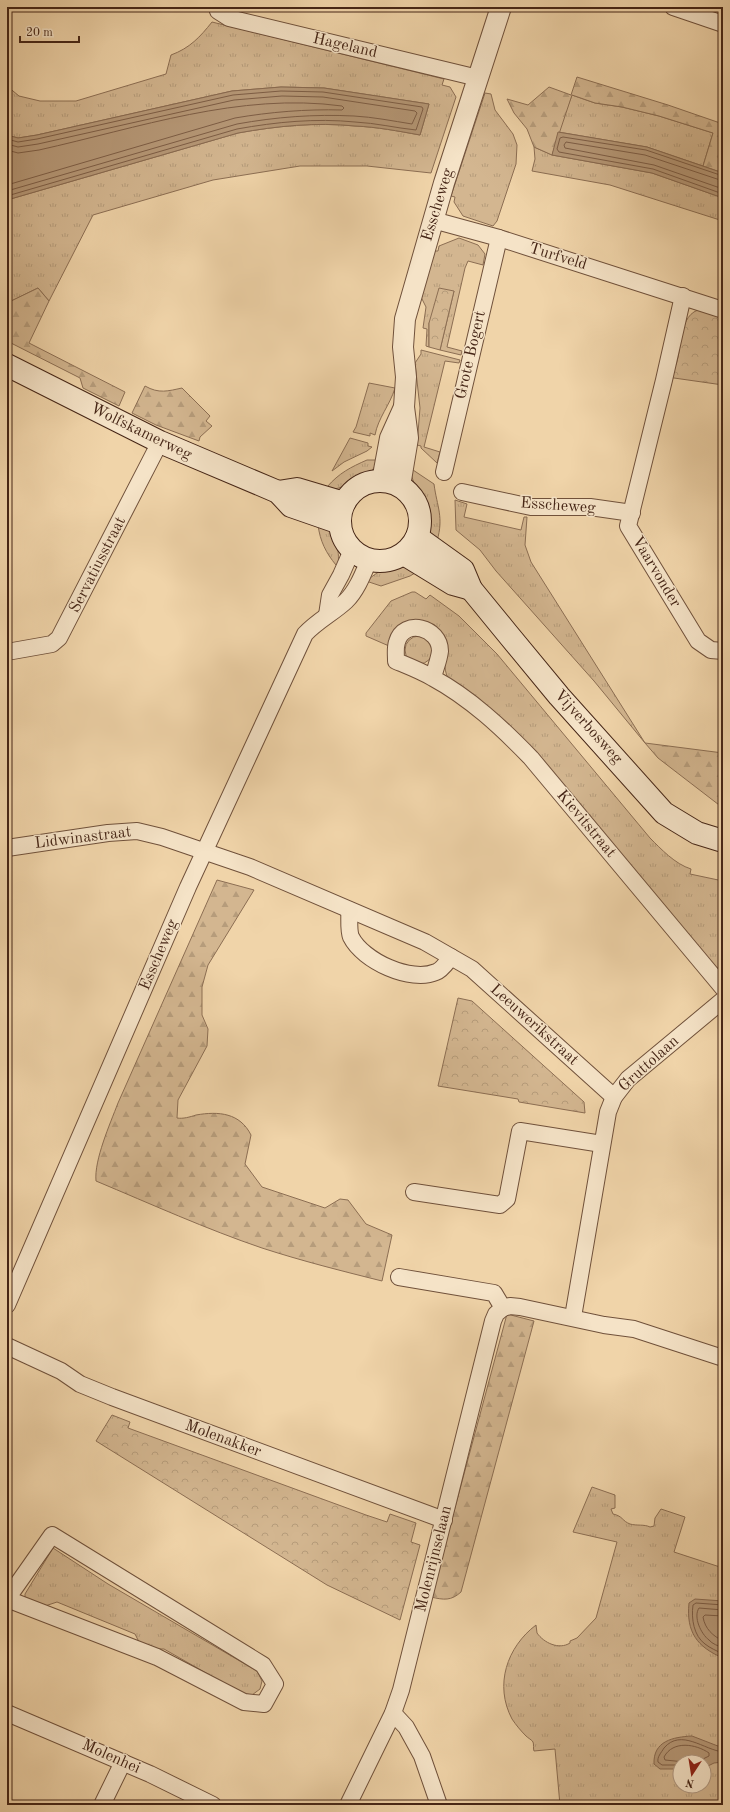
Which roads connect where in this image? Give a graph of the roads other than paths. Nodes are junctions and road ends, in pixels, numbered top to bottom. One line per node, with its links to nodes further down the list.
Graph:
1 (216, 7): 5 (street, Hageland)
2 (501, 7): 5 (street, Esscheweg)
3 (673, 7): 4 (street)
4 (722, 22)
5 (478, 78): 6 (street, Esscheweg)
6 (433, 220): 7 (street, Turfveld); 13 (street, Esscheweg)
7 (499, 238): 8 (street, Turfveld); 12 (street, Grote Bogert)
8 (682, 296): 9 (street, Turfveld); 15 (street, Vaarvonder)
9 (723, 310)
10 (7, 365): 11 (main road, Wolfskamerweg)
11 (160, 442): 16 (main road, Wolfskamerweg); 22 (street, Servatiusstraat)
12 (444, 472)
13 (391, 483): 16 (main road); 17 (main road)
14 (462, 492): 15 (street, Esscheweg)
15 (632, 512): 21 (street, Vaarvonder)
16 (342, 513): 19 (main road)
17 (417, 537): 18 (main road); 20 (main road, Vijverbosweg)
18 (404, 554): 19 (main road); 20 (main road)
19 (361, 555): 26 (street, Esscheweg)
20 (471, 589): 24 (main road, Vijverbosweg)
21 (723, 651)
22 (7, 652)
23 (433, 678): 29 (street, Kievitstraat)
24 (723, 841)
25 (7, 848): 26 (street, Lidwinastraat)
26 (205, 852): 27 (street, Leeuwerikstraat); 35 (street, Esscheweg)
27 (349, 910): 28 (street, Leeuwerikstraat); 28 (street)
28 (451, 957): 31 (street, Leeuwerikstraat)
29 (723, 988)
30 (723, 1000): 31 (street, Gruttolaan)
31 (614, 1096): 32 (street, Gruttolaan)
32 (602, 1144): 33 (street); 37 (street, Gruttolaan)
33 (414, 1192)
34 (399, 1277): 36 (street)
35 (7, 1305)
36 (503, 1308): 37 (street); 40 (street, Molenrijnselaan)
37 (573, 1317): 39 (street)
38 (7, 1346): 40 (street, Molenakker)
39 (723, 1358)
40 (444, 1520): 43 (street, Molenrijnselaan)
41 (7, 1599): 41 (street)
42 (7, 1713): 44 (street, Molenhei)
43 (393, 1713): 47 (street, Molenrijnselaan); 48 (street)
44 (123, 1762): 45 (street); 46 (street, Molenhei)
45 (102, 1805)
46 (213, 1805)
47 (348, 1805)
48 (439, 1805)

